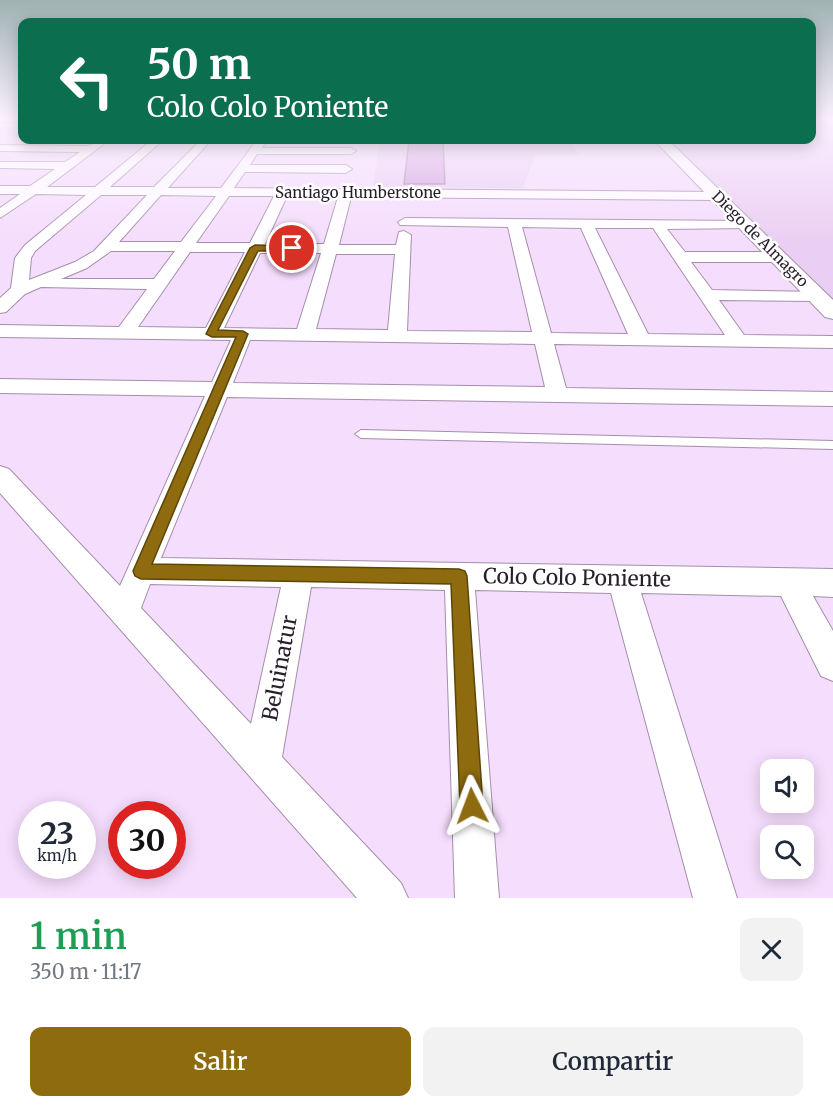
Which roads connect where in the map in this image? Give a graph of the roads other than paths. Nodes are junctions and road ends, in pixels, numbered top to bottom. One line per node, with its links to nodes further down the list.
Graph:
1 (76, 160): 8 (street)
2 (134, 160): 13 (street)
3 (187, 160): 14 (street)
4 (247, 160): 9 (street)
5 (349, 160): 10 (street)
6 (681, 160): 19 (street, Diego de Almagro)
7 (0, 165): 8 (street)
8 (67, 166): 12 (street)
9 (241, 168): 10 (street); 15 (street)
10 (346, 169): 17 (street)
11 (0, 190): 12 (street, Santiago Humberstone)
12 (34, 190): 13 (street, Santiago Humberstone); 20 (street)
13 (97, 190): 14 (street, Santiago Humberstone); 35 (street)
14 (158, 191): 15 (street, Santiago Humberstone); 26 (street)
15 (224, 192): 16 (street, Santiago Humberstone); 27 (street)
16 (283, 192): 17 (street, Santiago Humberstone); 28 (street)
17 (342, 193): 18 (street, Santiago Humberstone); 29 (street)
18 (408, 193): 19 (street, Santiago Humberstone); 21 (street)
19 (717, 196): 25 (street, Diego de Almagro)
20 (0, 214)
21 (405, 222): 22 (street); 30 (street)
22 (514, 223): 23 (street); 46 (street)
23 (586, 224): 24 (street); 47 (street)
24 (657, 224): 25 (street); 31 (street)
25 (746, 225): 32 (street, Diego de Almagro)
26 (109, 246): 27 (street); 33 (street)
27 (185, 247): 28 (street); 34 (street)
28 (255, 248): 29 (street); 42 (street)
29 (330, 249): 30 (street); 44 (street)
30 (403, 250): 45 (street)
31 (680, 257): 32 (street); 36 (street)
32 (777, 257): 37 (street, Diego de Almagro)
33 (35, 284): 34 (street); 35 (street)
34 (159, 284): 41 (street)
35 (19, 290): 38 (street)
36 (706, 295): 37 (street); 48 (street)
37 (818, 296): 39 (street, Diego de Almagro)
38 (0, 308)
39 (833, 312)
40 (0, 331): 41 (street)
41 (125, 332): 42 (street)
42 (212, 334): 43 (street)
43 (243, 334): 44 (street); 51 (street)
44 (305, 335): 45 (street)
45 (397, 336): 46 (street)
46 (543, 338): 47 (street); 52 (street)
47 (641, 340): 48 (street)
48 (739, 341): 49 (street)
49 (833, 342)
50 (0, 386): 51 (street)
51 (219, 389): 52 (street); 57 (street)
52 (557, 394): 53 (street)
53 (833, 399)
54 (361, 434): 55 (lane)
55 (833, 445)
56 (0, 476): 63 (street)
57 (141, 571): 58 (street, Colo Colo Poniente); 63 (street)
58 (298, 574): 59 (street, Colo Colo Poniente); 65 (street, Beluinatur)
59 (459, 576): 60 (street, Colo Colo Poniente); 67 (street)
60 (622, 579): 61 (street, Colo Colo Poniente); 68 (street)
61 (789, 582): 62 (street, Colo Colo Poniente); 64 (street)
62 (833, 583)
63 (124, 611): 65 (street)
64 (833, 664)
65 (262, 763): 66 (street)
66 (386, 898)
67 (477, 898)
68 (715, 898)

